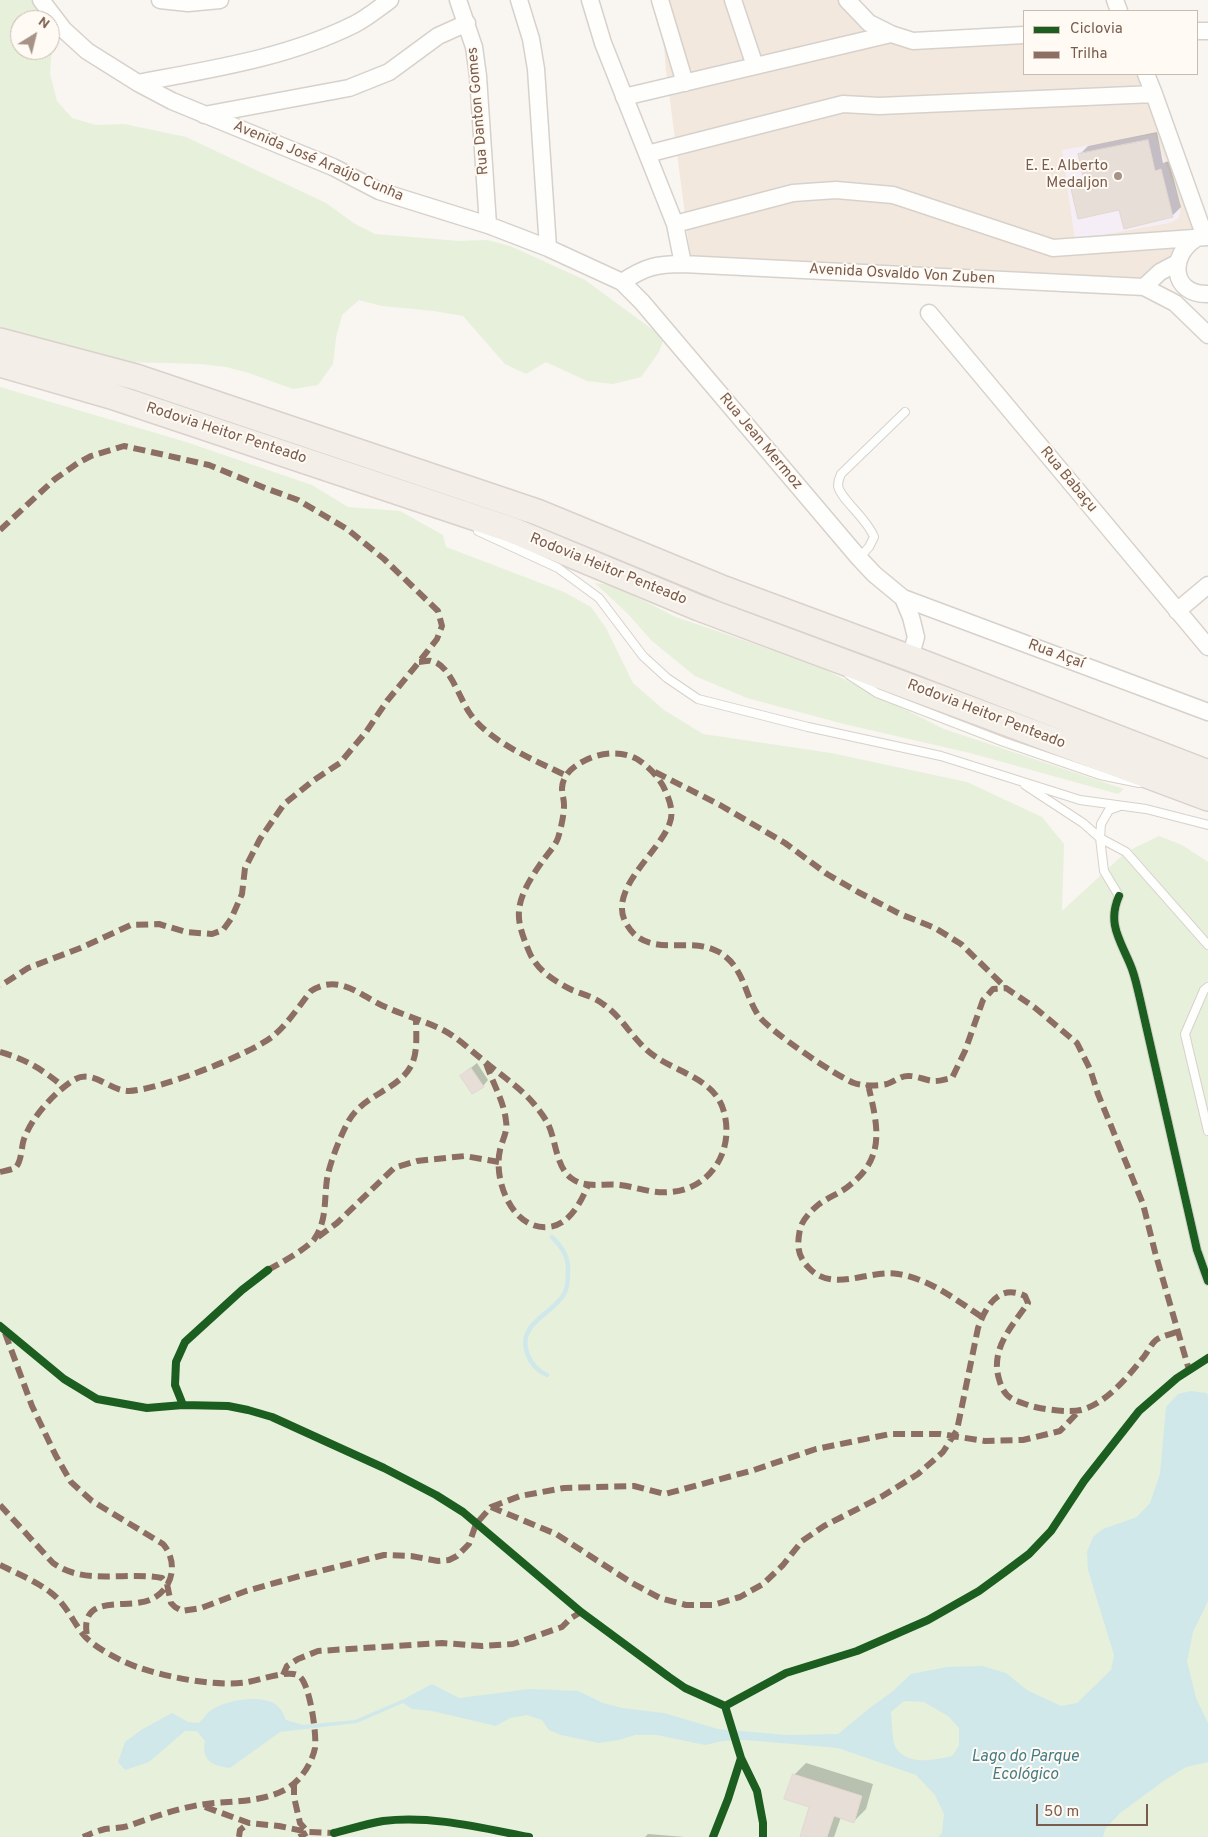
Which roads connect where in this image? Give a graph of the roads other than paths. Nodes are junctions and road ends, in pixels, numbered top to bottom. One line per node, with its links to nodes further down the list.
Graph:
1 (41, 0): 16 (street, Avenida José Araújo Cunha)
2 (160, 0): 3 (street)
3 (220, 0)
4 (390, 0): 16 (street)
5 (458, 0): 11 (street, Rua Danton Gomes)
6 (520, 0): 25 (street)
7 (590, 0): 19 (street)
8 (660, 0): 17 (street)
9 (733, 0): 14 (street)
10 (847, 0): 12 (street)
11 (467, 23): 20 (street); 23 (street, Rua Danton Gomes)
12 (891, 34): 13 (street); 14 (street)
13 (1023, 35)
14 (755, 66): 17 (street)
15 (1146, 75): 18 (street)
16 (138, 83): 20 (street, Avenida José Araújo Cunha)
17 (685, 83): 19 (street)
18 (1154, 94): 21 (street); 24 (street)
19 (624, 97): 21 (street)
20 (204, 115): 23 (street, Avenida José Araújo Cunha)
21 (647, 154): 22 (street)
22 (675, 224): 24 (street); 27 (street)
23 (488, 225): 25 (street, Avenida José Araújo Cunha)
24 (1204, 238): 26 (street)
25 (548, 248): 28 (street, Avenida José Araújo Cunha)
26 (1177, 263): 29 (street); 30 (street)
27 (684, 264): 28 (street, Avenida Osvaldo Von Zuben); 29 (street, Avenida Osvaldo Von Zuben)
28 (622, 282): 41 (street, Rua Jean Mermoz)
29 (1144, 287): 33 (street)
30 (1189, 290): 31 (street); 33 (street)
31 (1208, 294)
32 (929, 313): 44 (street, Rua Babaçu)
33 (1189, 316): 34 (street)
34 (1208, 335)
35 (0, 341): 46 (main road, Rodovia Heitor Penteado)
36 (0, 364): 38 (main road, Rodovia Heitor Penteado)
37 (905, 412): 41 (lane)
38 (385, 487): 39 (lane); 50 (main road, Rodovia Heitor Penteado)
39 (454, 520)
40 (472, 528): 49 (lane)
41 (859, 558): 43 (street, Rua Jean Mermoz)
42 (1208, 585): 44 (street)
43 (903, 598): 46 (street); 47 (street, Rua Açaí)
44 (1177, 611): 45 (street, Rua Babaçu)
45 (1208, 647)
46 (910, 658): 48 (main road, Rodovia Heitor Penteado)
47 (1208, 712)
48 (1208, 773)
49 (1018, 781): 51 (lane); 53 (lane)
50 (1208, 798)
51 (1120, 806): 52 (lane); 53 (lane)
52 (1208, 825)
53 (1100, 838): 54 (lane); 57 (lane)
54 (1208, 945)
55 (1208, 987): 56 (lane)
56 (1208, 1131)
57 (1208, 1281)

